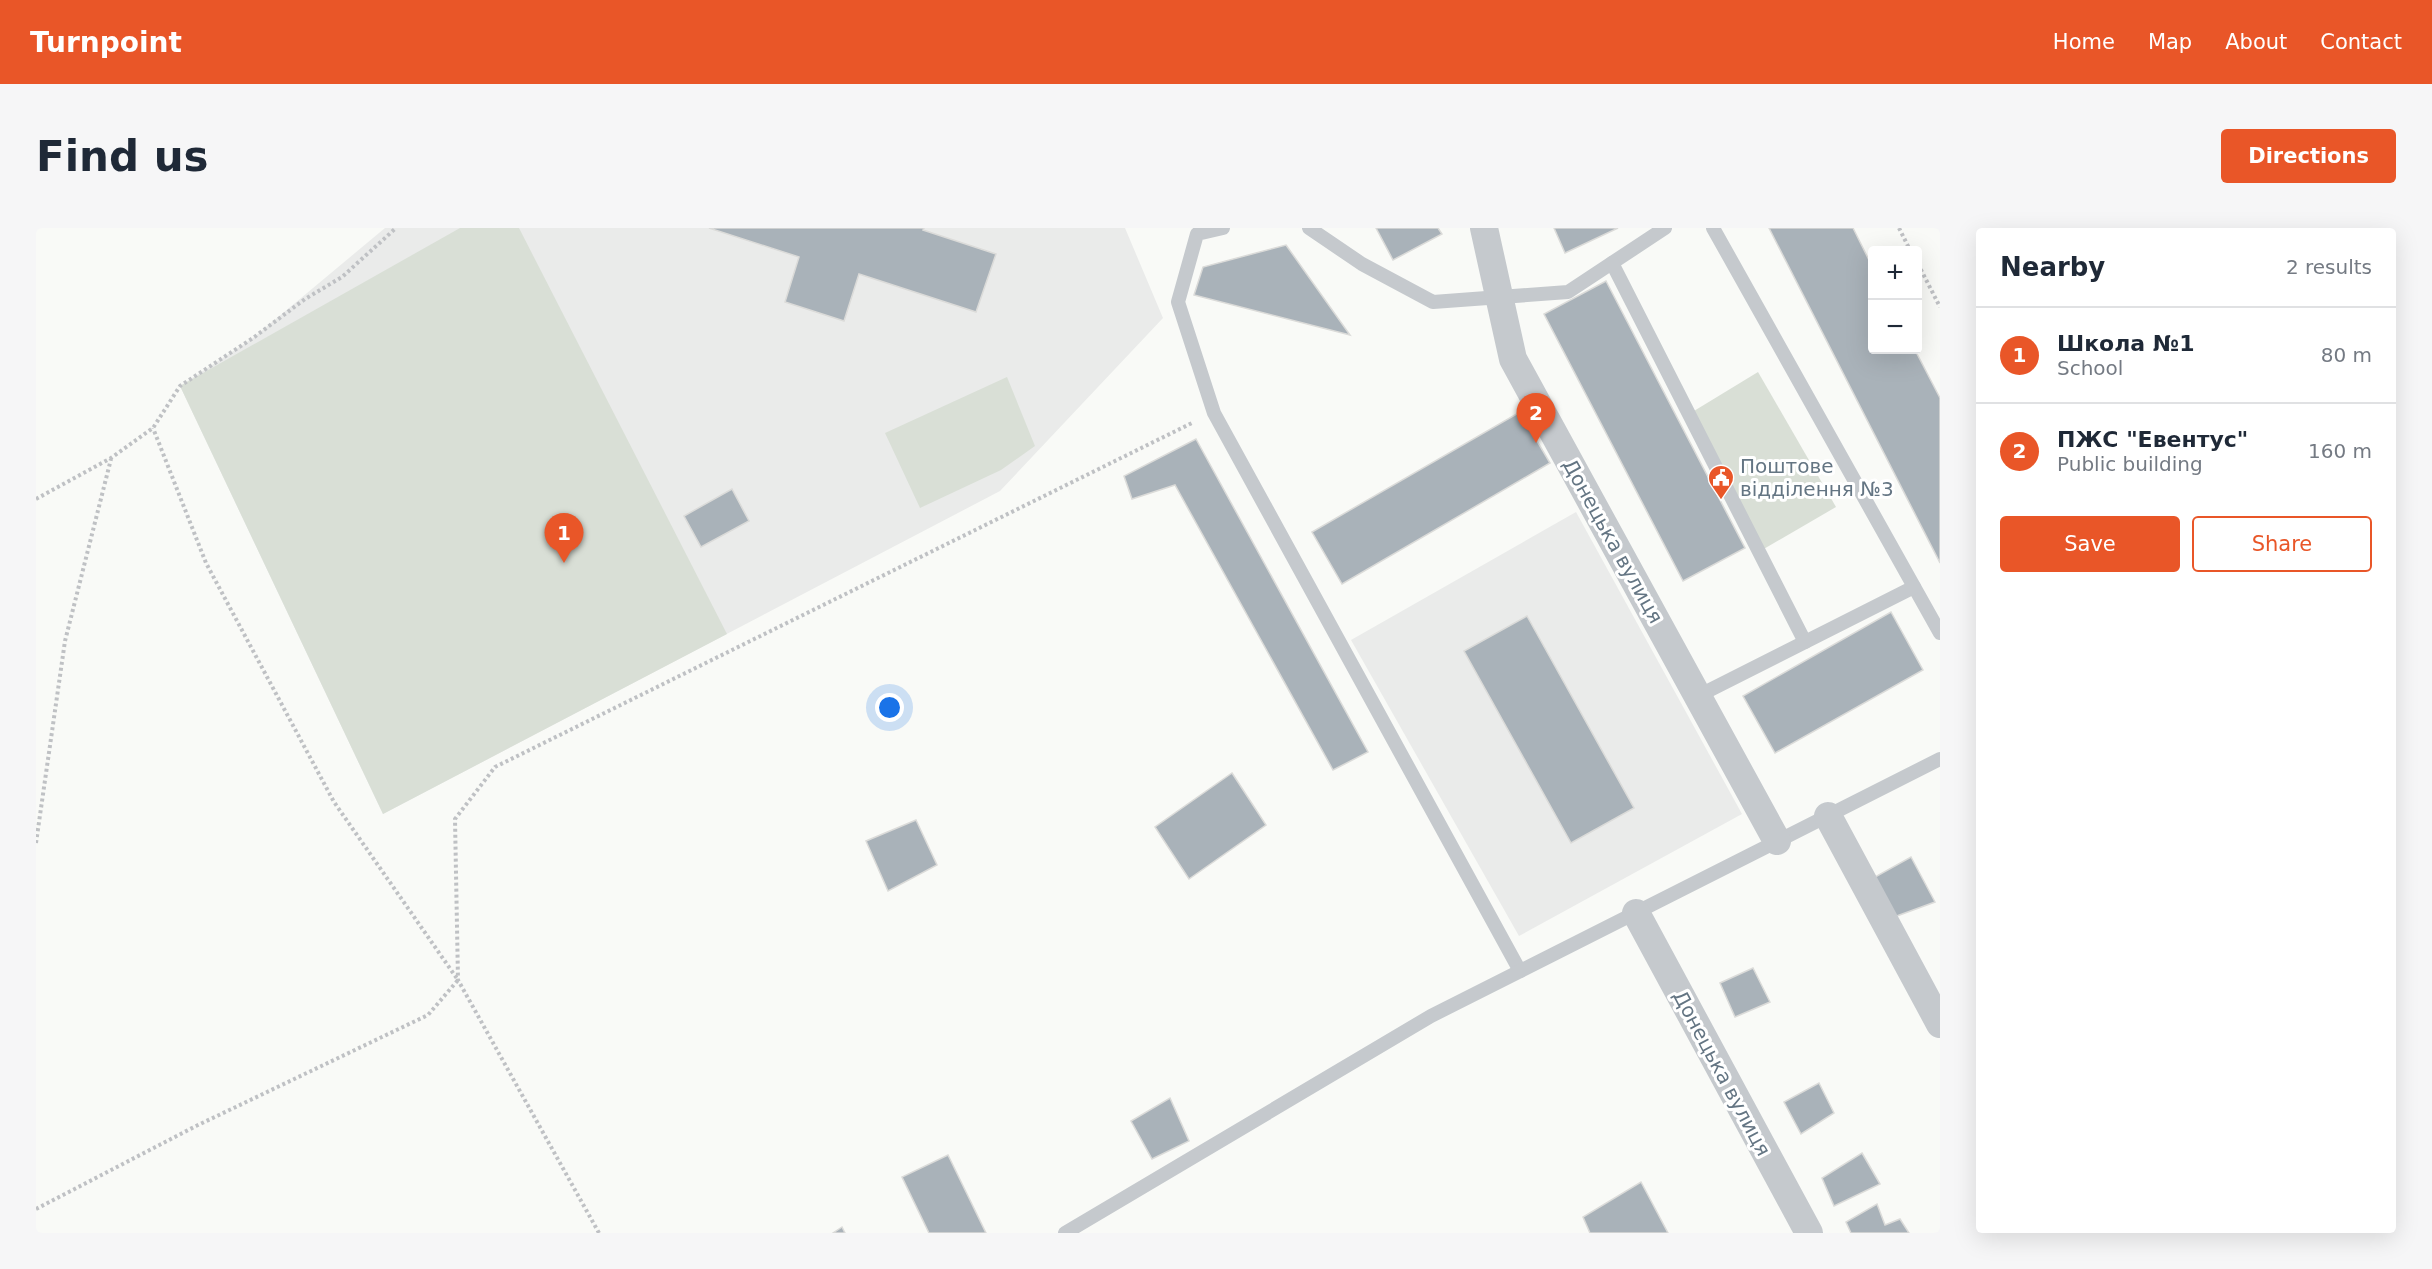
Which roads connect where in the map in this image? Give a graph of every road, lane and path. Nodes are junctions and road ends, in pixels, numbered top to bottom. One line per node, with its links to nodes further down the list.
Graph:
1 (396, 228): 14 (path)
2 (1223, 228): 13 (lane)
3 (1309, 228): 11 (lane)
4 (1484, 228): 11 (street, Донецька вулиця)
5 (1665, 228): 9 (lane)
6 (1713, 228): 17 (lane)
7 (1899, 228): 8 (path)
8 (1908, 246)
9 (1612, 263): 11 (lane); 19 (lane)
10 (1922, 273): 12 (path)
11 (1500, 297): 20 (street, Донецька вулиця)
12 (1940, 307)
13 (1214, 413): 26 (lane); 27 (path)
14 (153, 428): 15 (path); 27 (path)
15 (111, 458): 16 (path); 24 (path)
16 (36, 499)
17 (1914, 587): 18 (lane); 19 (lane)
18 (1940, 633)
19 (1805, 642): 20 (lane)
20 (1698, 696): 23 (street, Донецька вулиця)
21 (1940, 759): 22 (lane)
22 (1828, 816): 23 (lane); 28 (street)
23 (1777, 841): 25 (lane)
24 (36, 843)
25 (1636, 913): 26 (lane); 32 (street, Донецька вулиця)
26 (1520, 971): 31 (lane)
27 (458, 980): 29 (path); 30 (path)
28 (1940, 1024)
29 (36, 1209)
30 (599, 1233)
31 (1065, 1233)
32 (1809, 1233)

